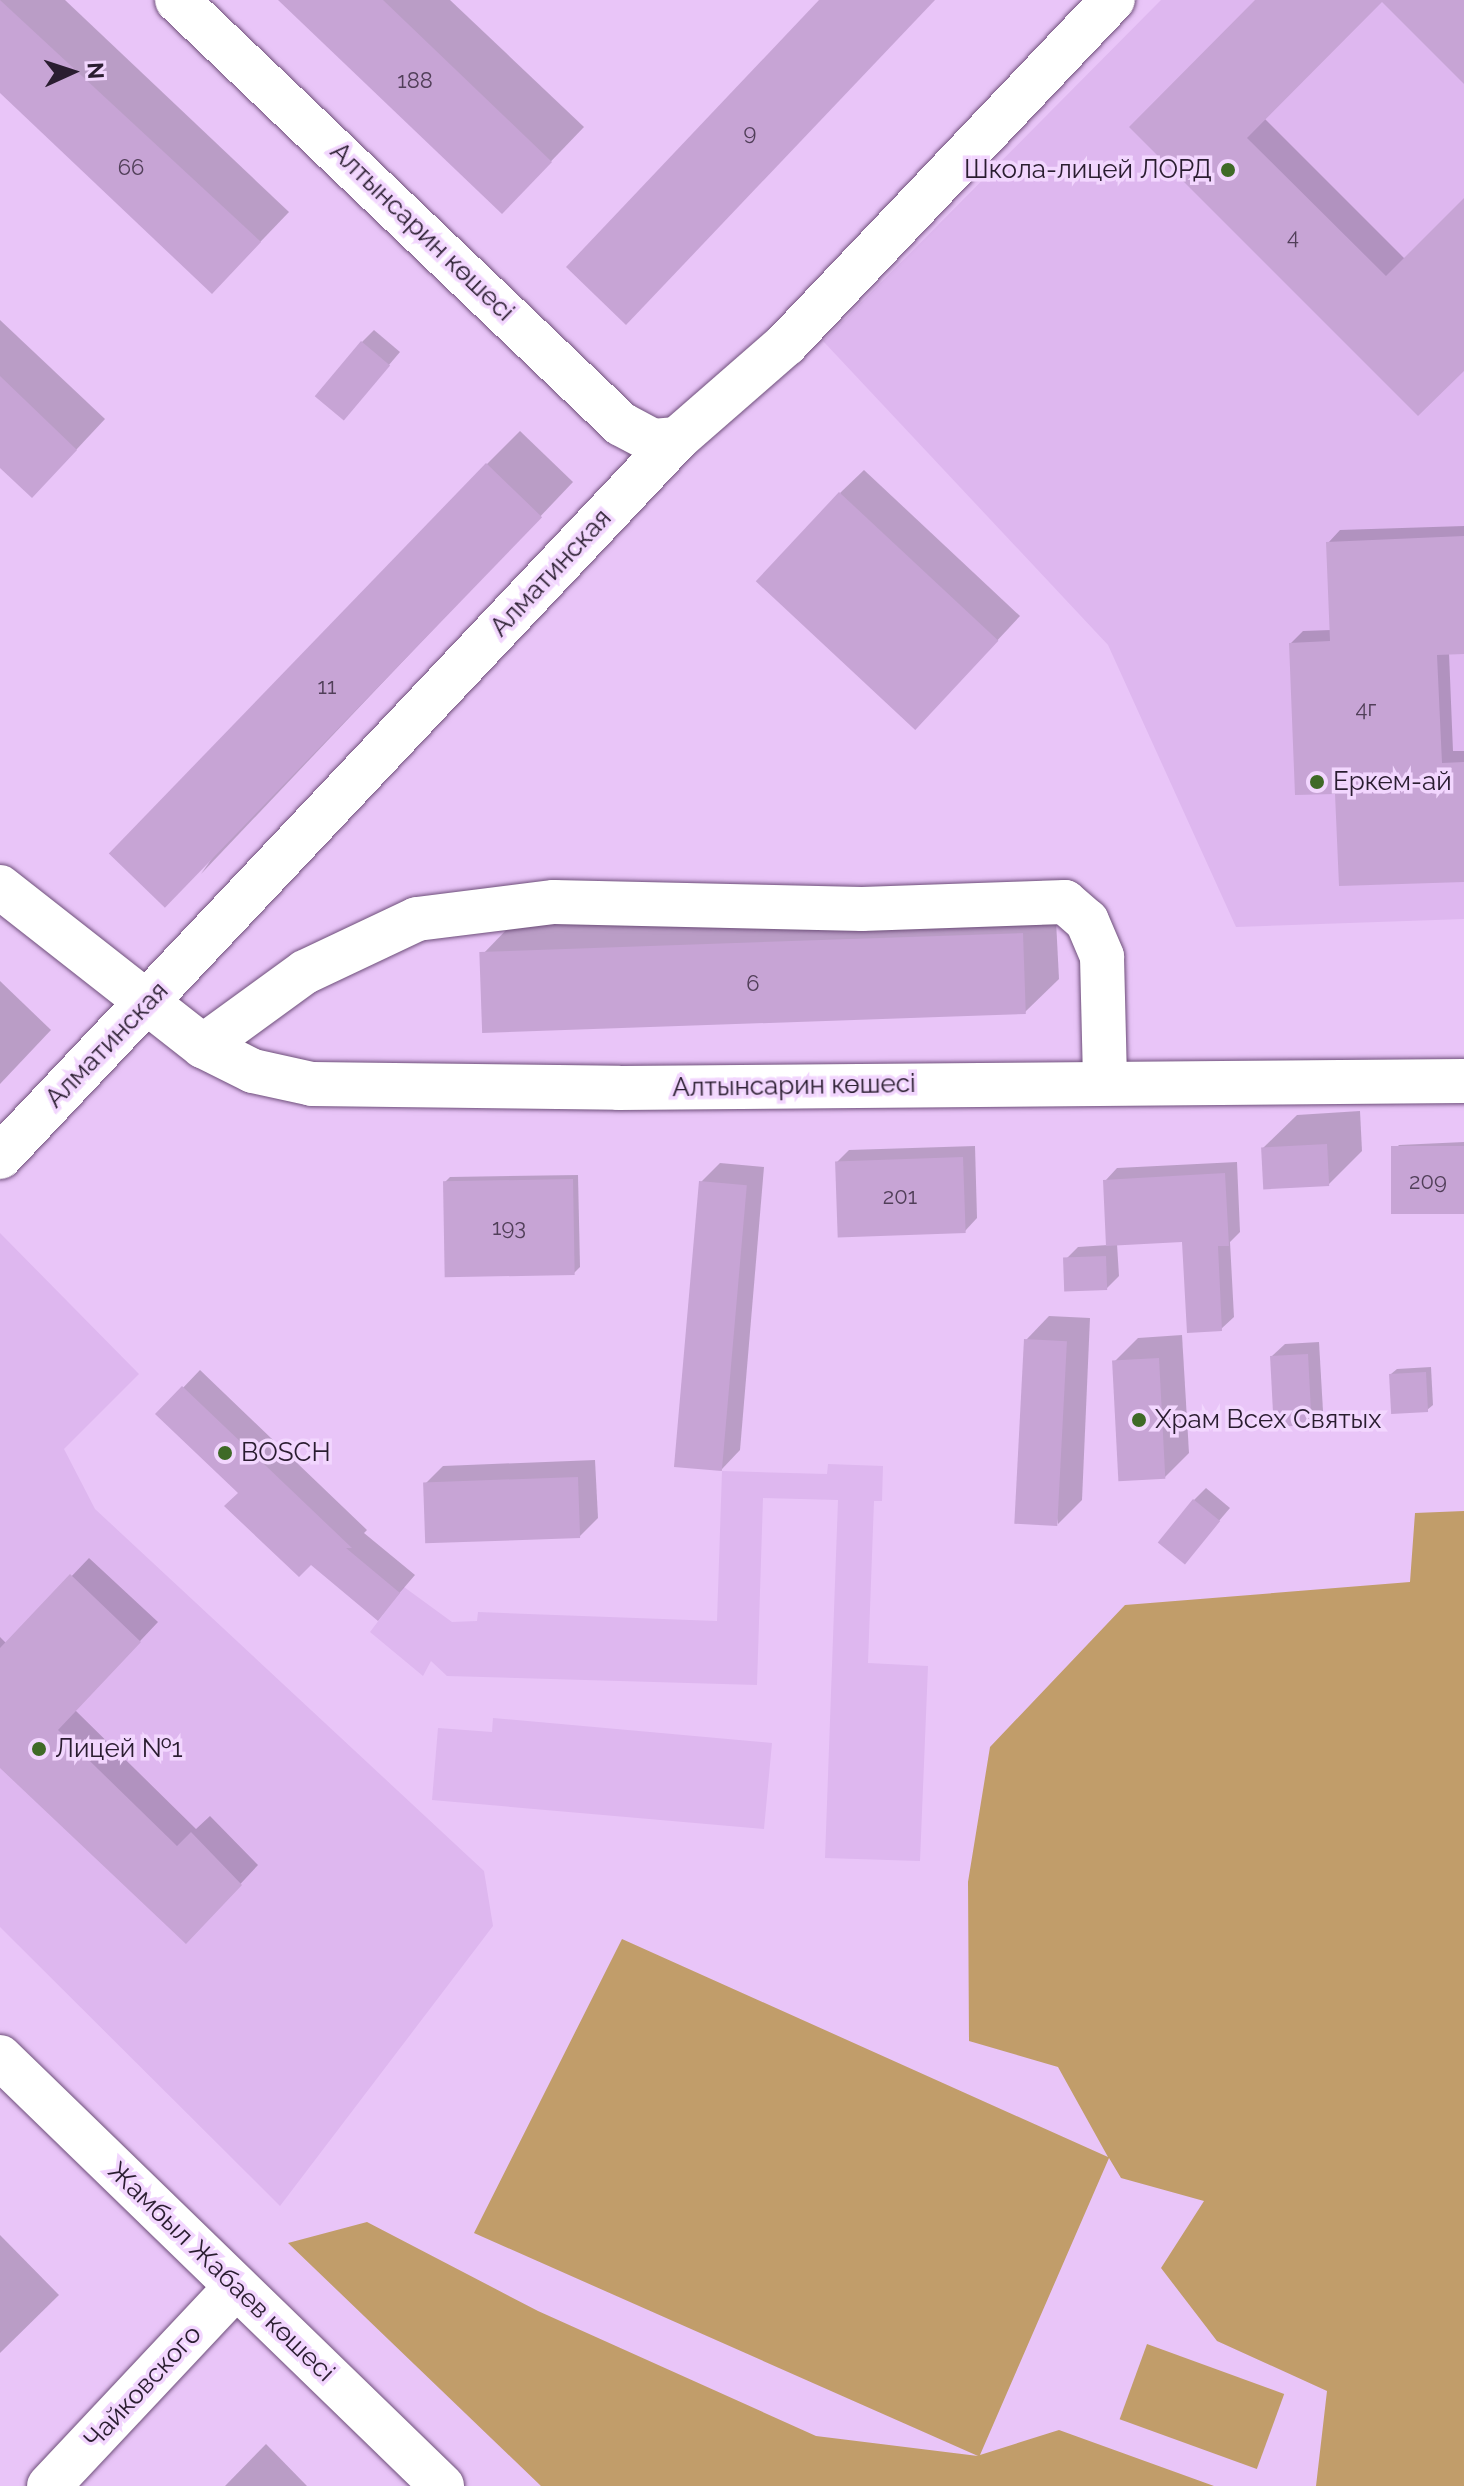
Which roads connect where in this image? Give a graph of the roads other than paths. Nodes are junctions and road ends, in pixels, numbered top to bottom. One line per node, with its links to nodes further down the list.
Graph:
1 (177, 0): 3 (street, Алтынсарин көшесі)
2 (1113, 0): 3 (street, Алматинская)
3 (677, 439): 5 (street, Алматинская)
4 (0, 887): 5 (street, Алтынсарин көшесі)
5 (145, 1005): 6 (street, Алтынсарин көшесі); 9 (street, Алматинская)
6 (203, 1046): 8 (street, Алтынсарин көшесі); 8 (street)
7 (1464, 1081): 8 (street, Алтынсарин көшесі)
8 (1105, 1083)
9 (0, 1157)
10 (0, 2057): 11 (street, Жамбыл Жабаев көшесі)
11 (236, 2287): 12 (street, Чайковского); 13 (street, Жамбыл Жабаев көшесі)
12 (49, 2486)
13 (442, 2486)

